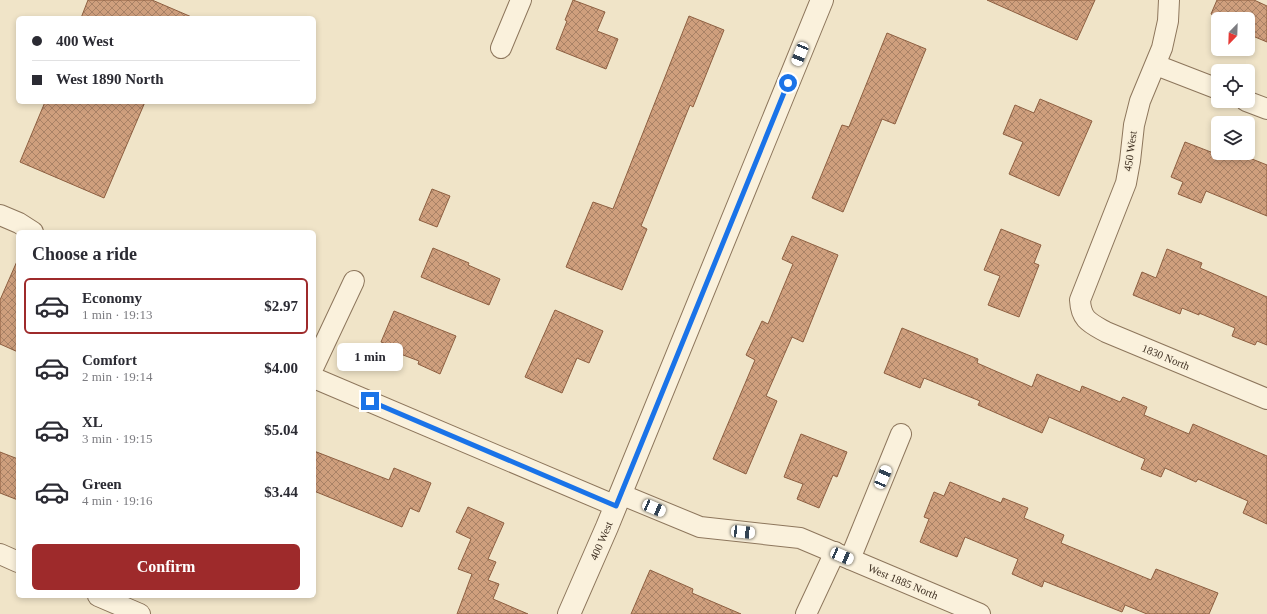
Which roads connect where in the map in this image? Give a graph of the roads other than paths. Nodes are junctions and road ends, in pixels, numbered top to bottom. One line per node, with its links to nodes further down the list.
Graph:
1 (521, 0): 4 (street)
2 (822, 0): 17 (street, 400 West)
3 (1169, 0): 5 (street, 450 West)
4 (501, 48)
5 (1156, 64): 6 (street); 12 (street, 450 West)
6 (1211, 86)
7 (1255, 104): 8 (street)
8 (1267, 109)
9 (0, 215): 10 (street)
10 (29, 230)
11 (354, 281): 13 (street)
12 (1080, 300): 15 (street, 1830 North)
13 (316, 362)
14 (316, 379): 17 (street, West 1885 North)
15 (1267, 399)
16 (901, 434): 19 (street)
17 (618, 500): 19 (street, West 1885 North); 23 (street, 400 West)
18 (0, 554): 20 (street)
19 (842, 556): 24 (street); 25 (street, West 1885 North)
20 (16, 561)
21 (103, 598): 22 (street)
22 (140, 614)
23 (569, 614)
24 (806, 614)
25 (980, 614)

